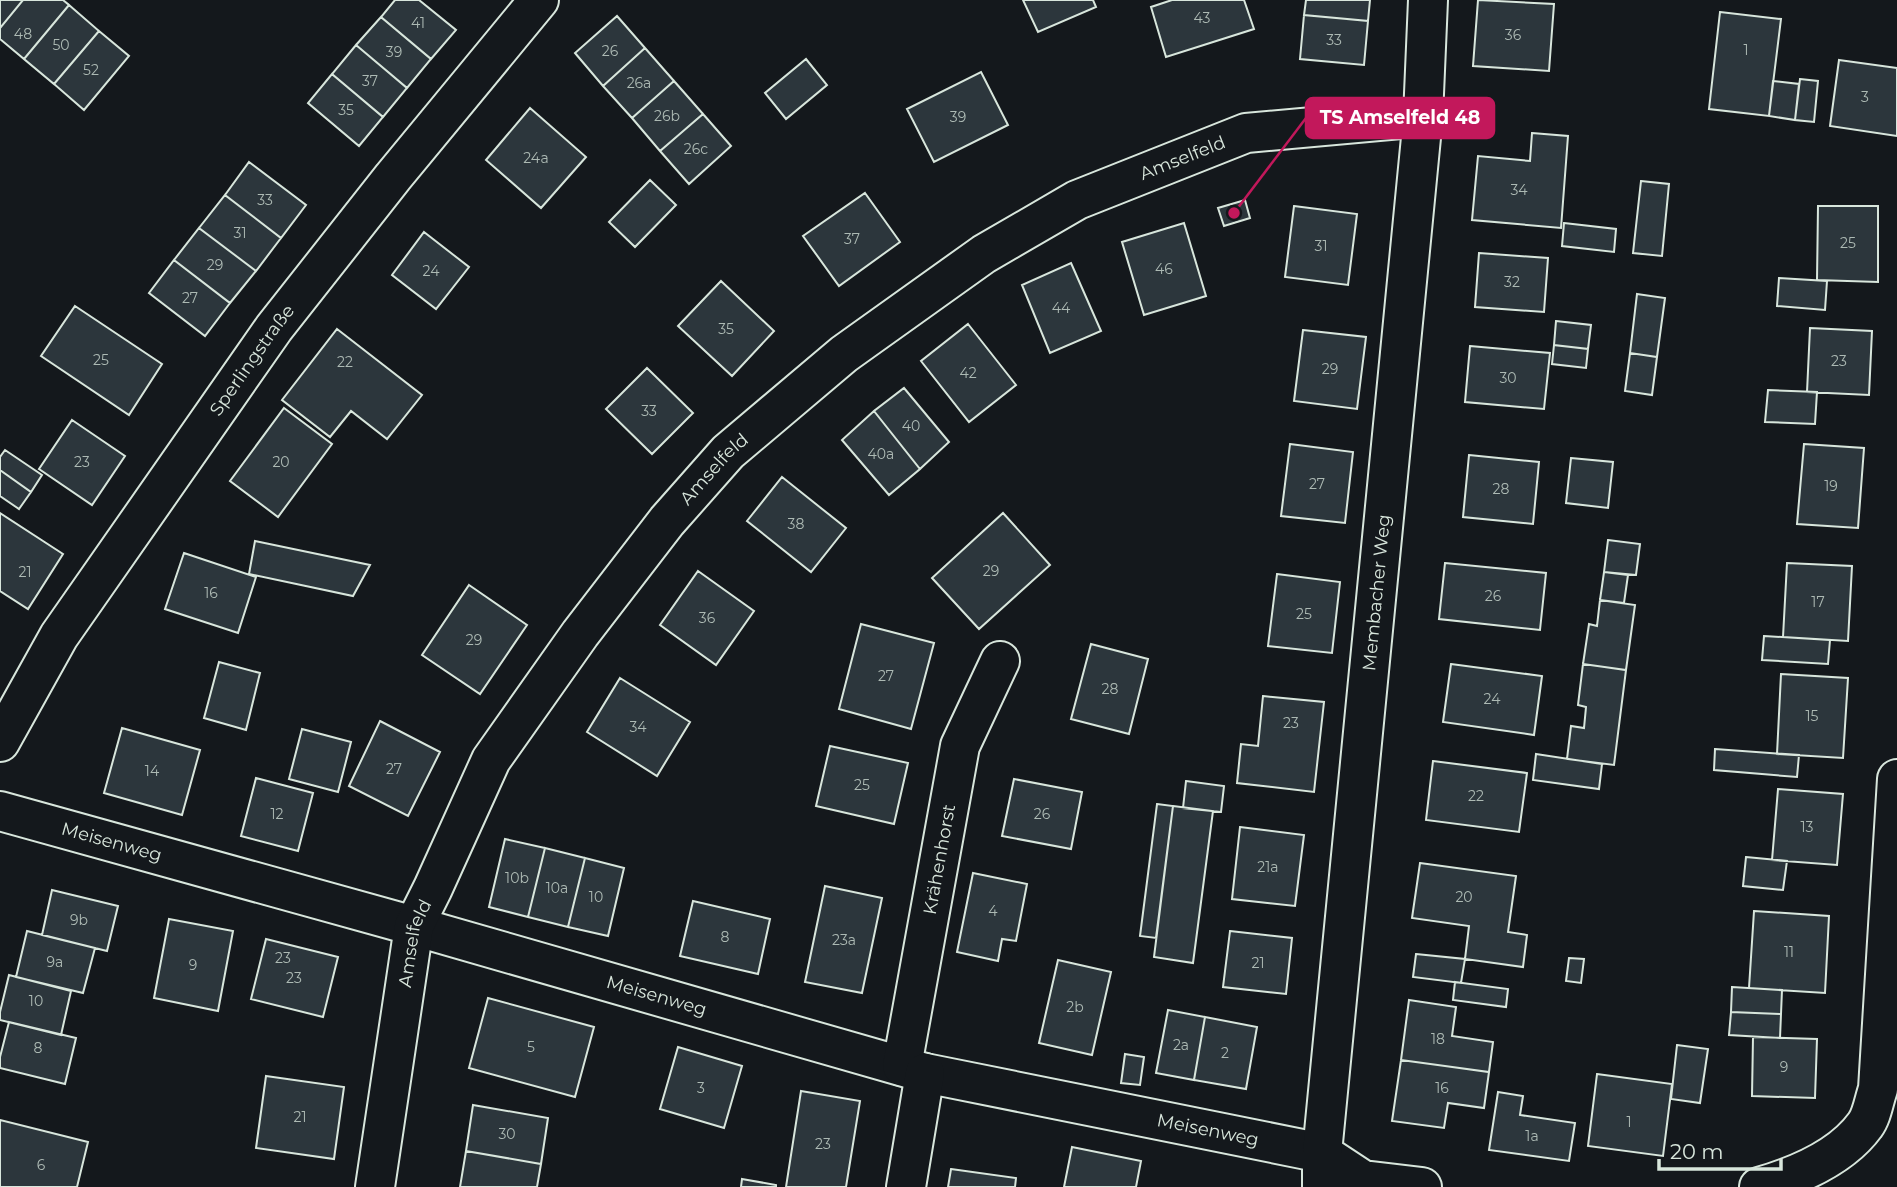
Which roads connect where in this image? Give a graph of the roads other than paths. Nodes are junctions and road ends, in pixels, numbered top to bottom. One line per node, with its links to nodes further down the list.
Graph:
1 (539, 0): 5 (street, Sperlingstraße)
2 (1428, 0): 3 (street, Membacher Weg)
3 (1423, 117): 8 (street, Amselfeld); 11 (street, Membacher Weg)
4 (1000, 661): 9 (street, Krähenhorst)
5 (0, 742)
6 (1897, 779): 10 (street)
7 (0, 811): 8 (street, Meisenweg)
8 (414, 926): 9 (street, Meisenweg); 12 (street, Amselfeld)
9 (914, 1069): 11 (street, Meisenweg); 13 (street, Krähenhorst)
10 (1882, 1129): 15 (street)
11 (1322, 1170): 14 (street)
12 (375, 1187)
13 (906, 1187)
14 (1422, 1187)
15 (1759, 1187)

